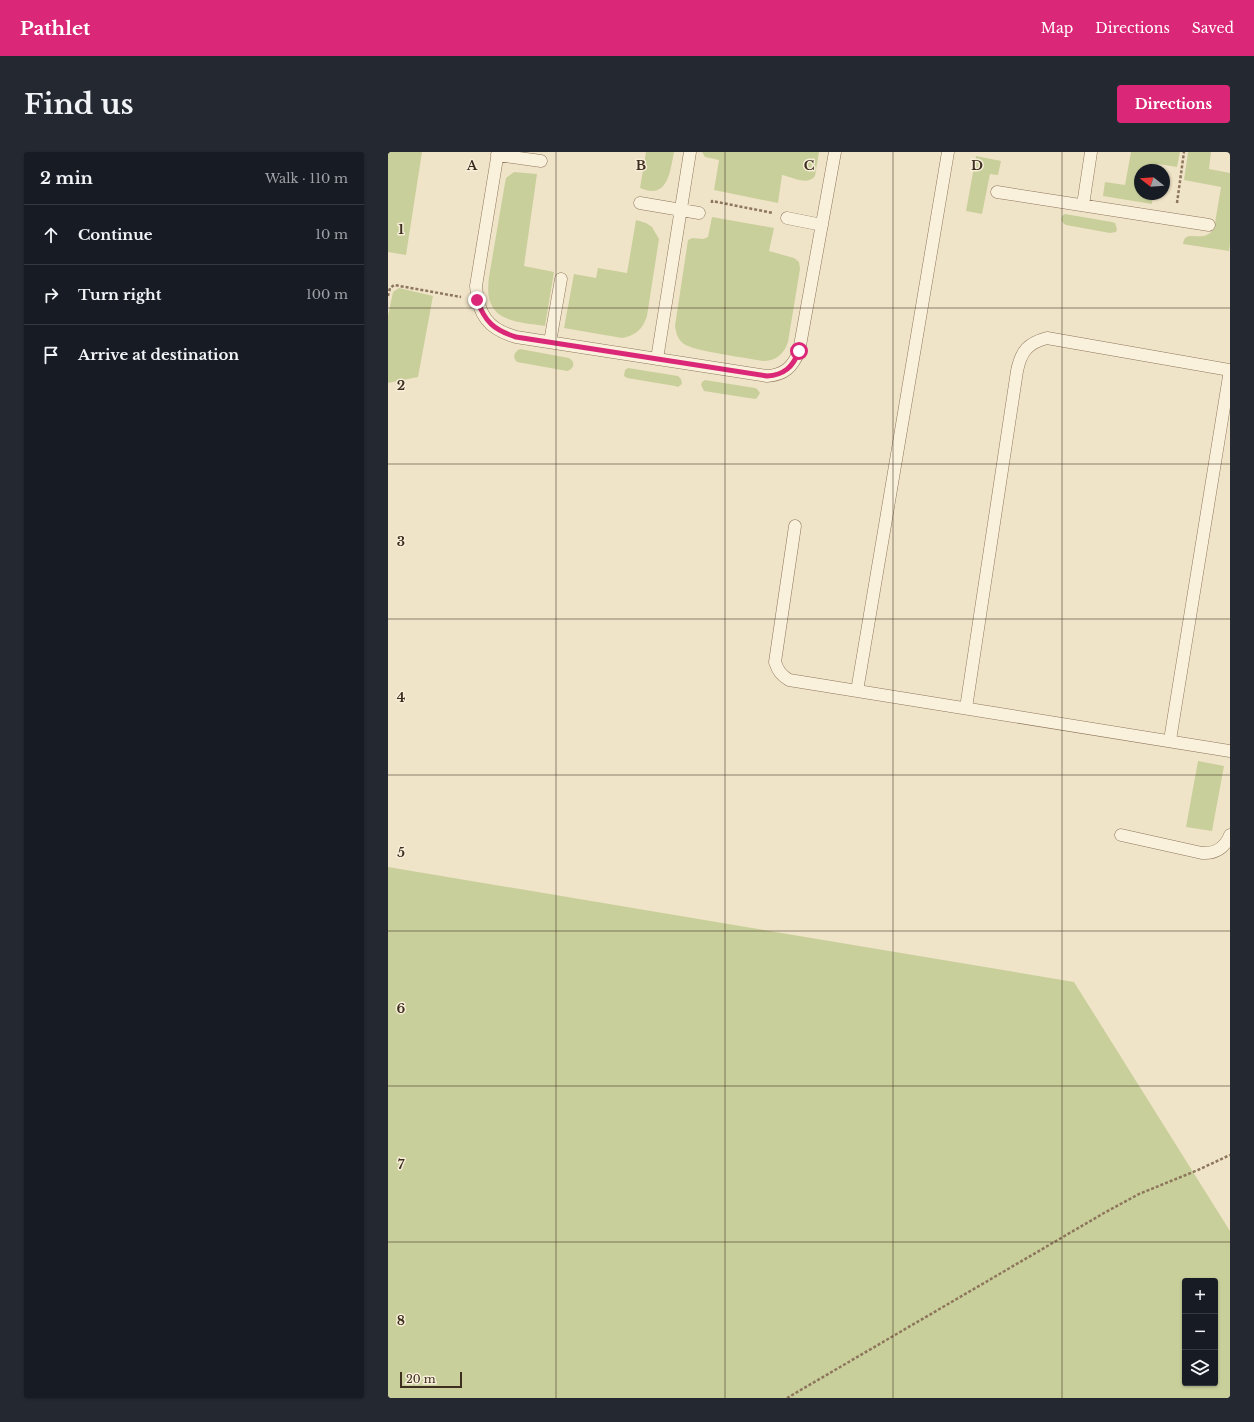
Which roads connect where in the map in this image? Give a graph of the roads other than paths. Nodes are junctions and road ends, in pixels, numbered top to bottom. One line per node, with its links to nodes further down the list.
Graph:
1 (690, 152): 10 (lane)
2 (835, 152): 13 (lane)
3 (948, 152): 20 (lane)
4 (1091, 152): 9 (lane)
5 (497, 154): 6 (lane); 16 (lane)
6 (541, 161)
7 (997, 192): 9 (lane)
8 (640, 203): 10 (lane)
9 (1083, 205): 14 (lane)
10 (680, 210): 11 (lane); 17 (lane)
11 (700, 213)
12 (787, 218): 13 (lane)
13 (822, 225): 17 (lane)
14 (1210, 225)
15 (561, 279): 16 (lane)
16 (550, 342): 17 (lane)
17 (657, 359)
18 (1230, 370): 21 (lane); 22 (lane)
19 (795, 526): 20 (lane)
20 (857, 691): 21 (lane)
21 (966, 708): 22 (lane)
22 (1170, 740): 23 (lane)
23 (1230, 750)
24 (1121, 835): 25 (lane)
25 (1230, 835)

